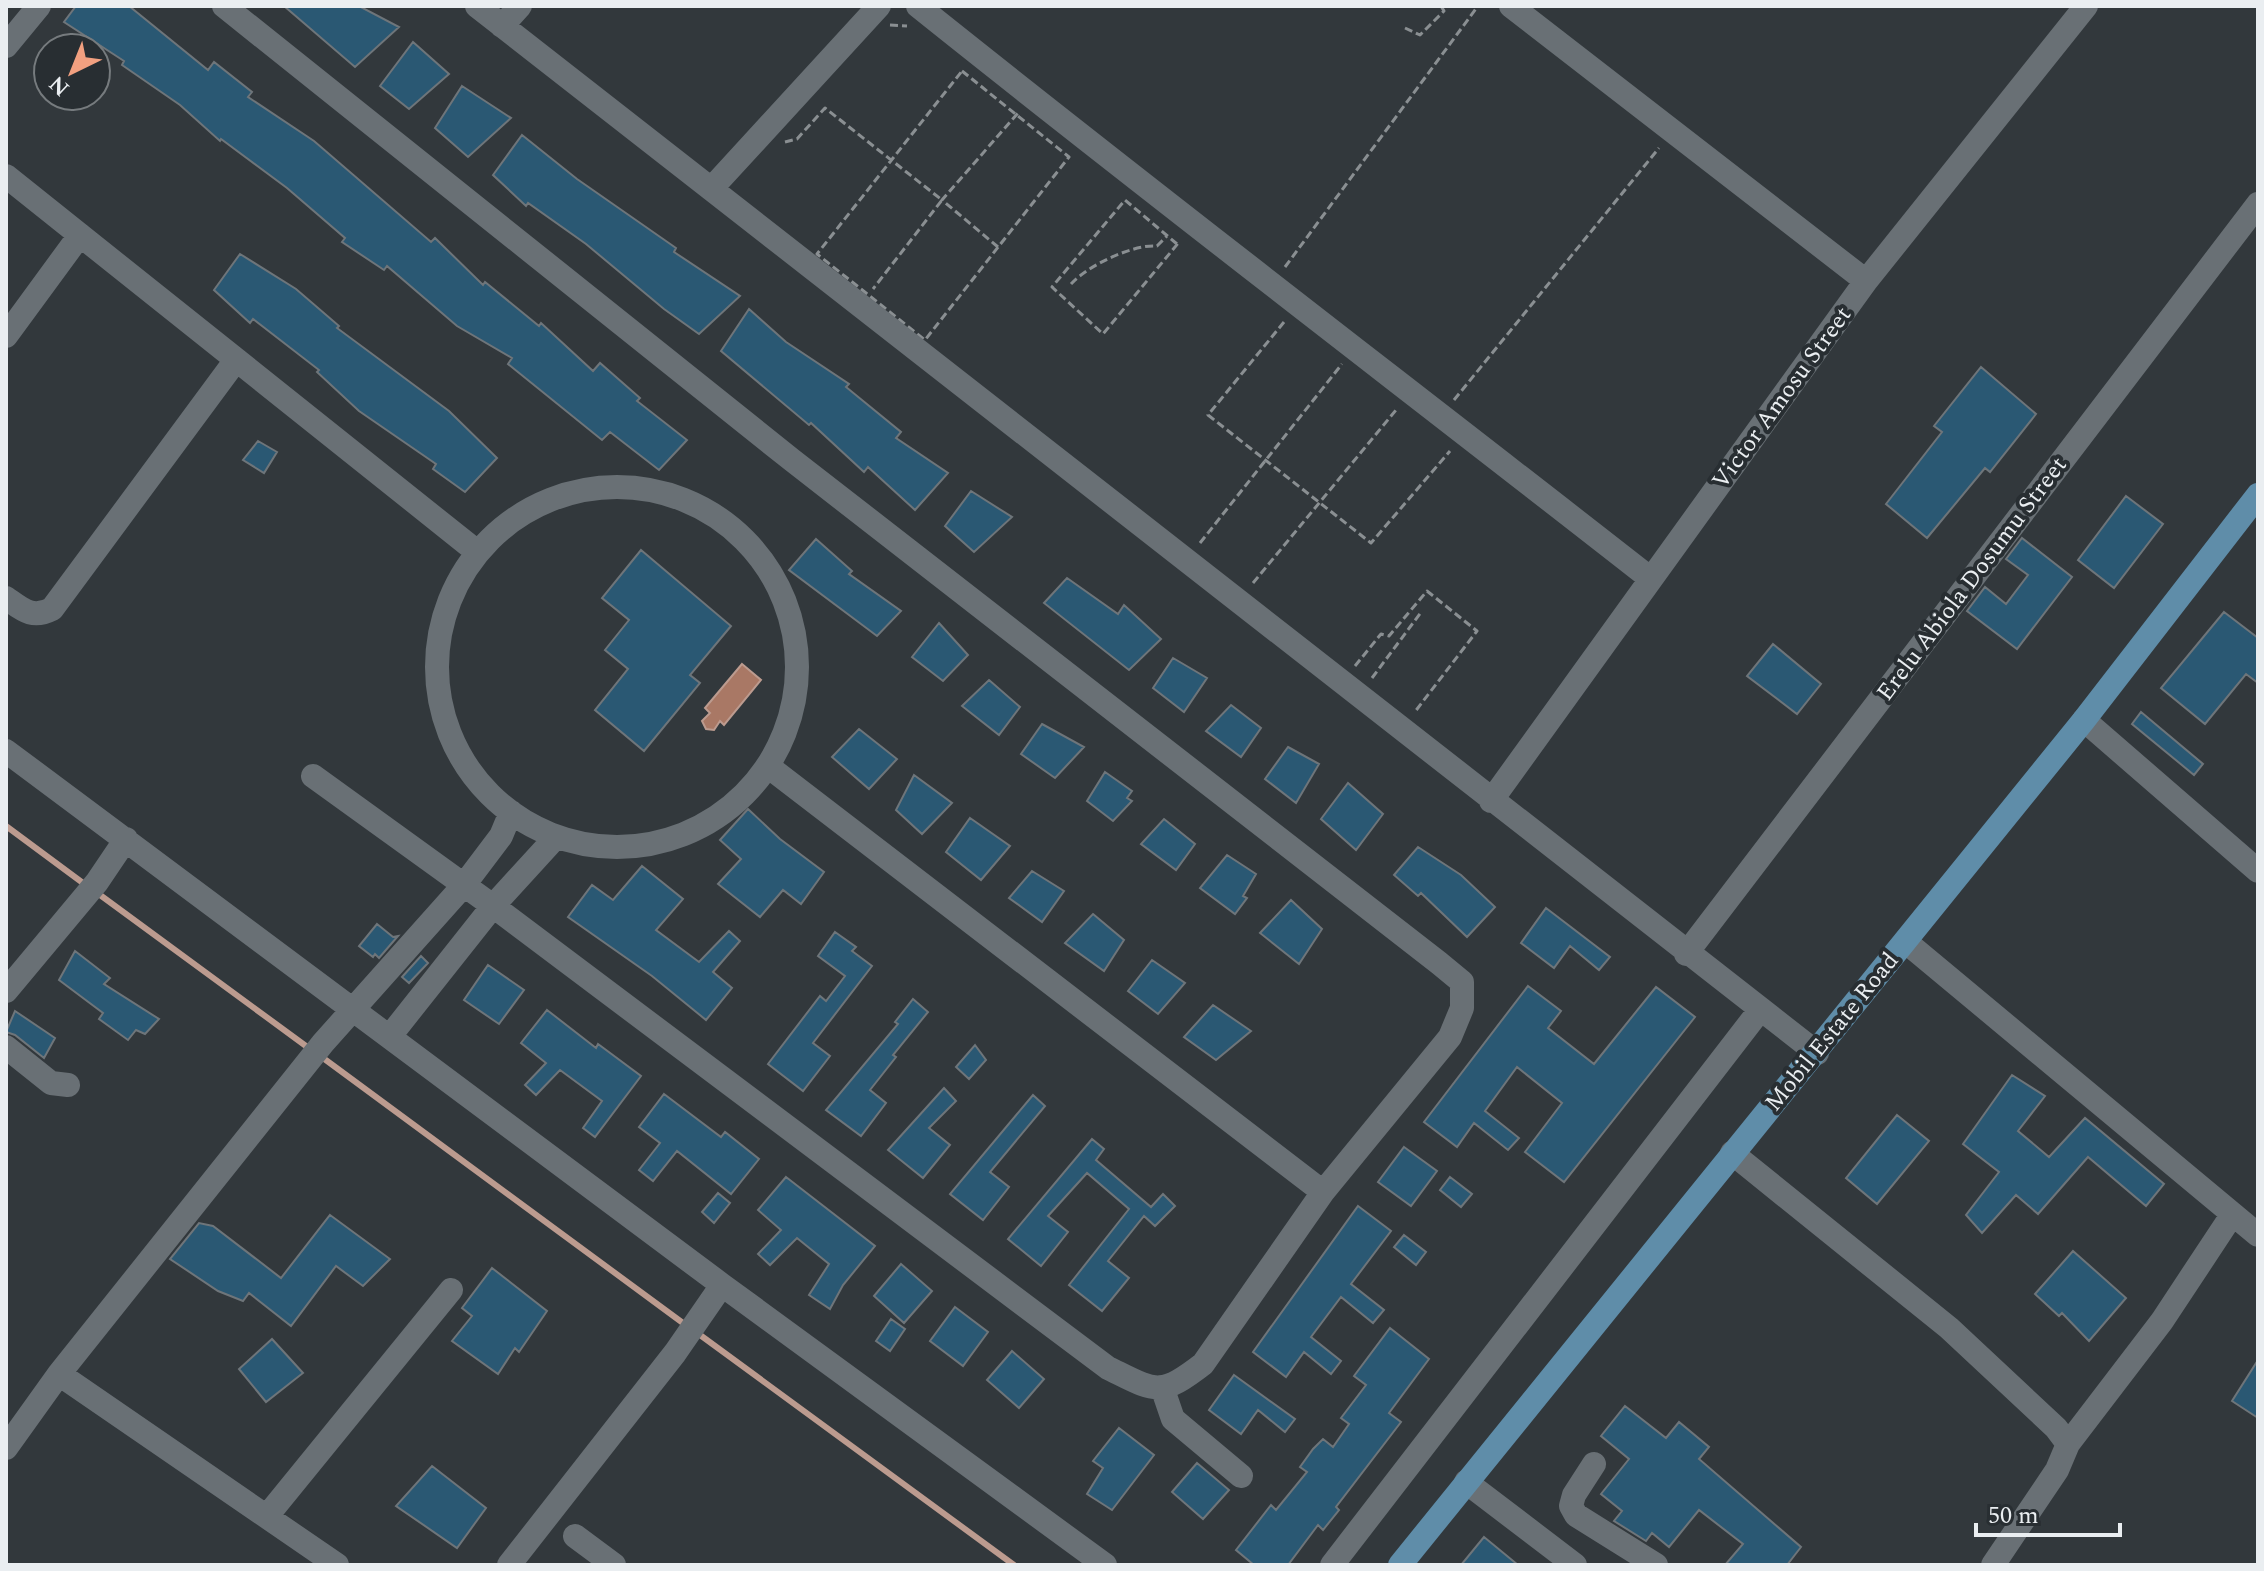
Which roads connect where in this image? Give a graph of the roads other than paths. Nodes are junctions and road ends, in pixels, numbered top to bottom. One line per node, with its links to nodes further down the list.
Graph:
1 (39, 6): 10 (street)
2 (224, 6): 43 (street)
3 (477, 6): 9 (street)
4 (520, 6): 9 (street)
5 (1511, 6): 15 (street)
6 (2086, 6): 15 (street, Victor Amosu Street)
7 (884, 15): 12 (street)
8 (916, 16): 20 (street)
9 (502, 26): 12 (street)
10 (6, 46)
11 (6, 176): 14 (street)
12 (711, 189): 26 (street)
13 (2258, 204): 34 (street, Erelu Abiola Dosumu Street)
14 (80, 235): 16 (street); 17 (street)
15 (1866, 281): 20 (street, Victor Amosu Street)
16 (6, 336)
17 (236, 360): 19 (street); 21 (street)
18 (2258, 495): 22 (main road, Mobil Estate Road)
19 (476, 551): 24 (street); 27 (street)
20 (1651, 579): 26 (street, Victor Amosu Street)
21 (6, 598)
22 (2084, 720): 30 (street); 33 (main road, Mobil Estate Road)
23 (6, 751): 29 (street)
24 (769, 767): 28 (street); 43 (street)
25 (313, 776): 31 (street)
26 (1491, 801): 34 (street)
27 (511, 812): 28 (street); 31 (street)
28 (556, 837): 32 (street)
29 (126, 839): 35 (street); 36 (street)
30 (2258, 871)
31 (464, 885): 32 (street); 36 (street)
32 (493, 906): 38 (street); 49 (street)
33 (1906, 942): 40 (main road, Mobil Estate Road); 44 (street)
34 (1686, 954): 37 (street)
35 (6, 991)
36 (352, 1008): 38 (street); 48 (street)
37 (1760, 1010): 40 (street); 61 (street)
38 (390, 1036): 46 (street)
39 (6, 1047): 41 (street)
40 (1817, 1053): 42 (main road, Mobil Estate Road)
41 (68, 1085)
42 (1732, 1153): 50 (street); 54 (main road, Mobil Estate Road)
43 (1323, 1192): 49 (street)
44 (2232, 1215): 45 (street); 50 (street)
45 (2258, 1235)
46 (722, 1285): 58 (street); 60 (street)
47 (451, 1290): 55 (street)
48 (59, 1374): 51 (street); 55 (street)
49 (1162, 1387): 53 (street)
50 (2068, 1444): 65 (street)
51 (6, 1448)
52 (1594, 1464): 64 (street)
53 (1241, 1476)
54 (1466, 1482): 62 (main road, Mobil Estate Road); 63 (street)
55 (267, 1516): 57 (street)
56 (575, 1536): 59 (street)
57 (337, 1565)
58 (509, 1565)
59 (614, 1565)
60 (1105, 1565)
61 (1332, 1565)
62 (1400, 1565)
63 (1575, 1565)
64 (1656, 1565)
65 (1993, 1565)

